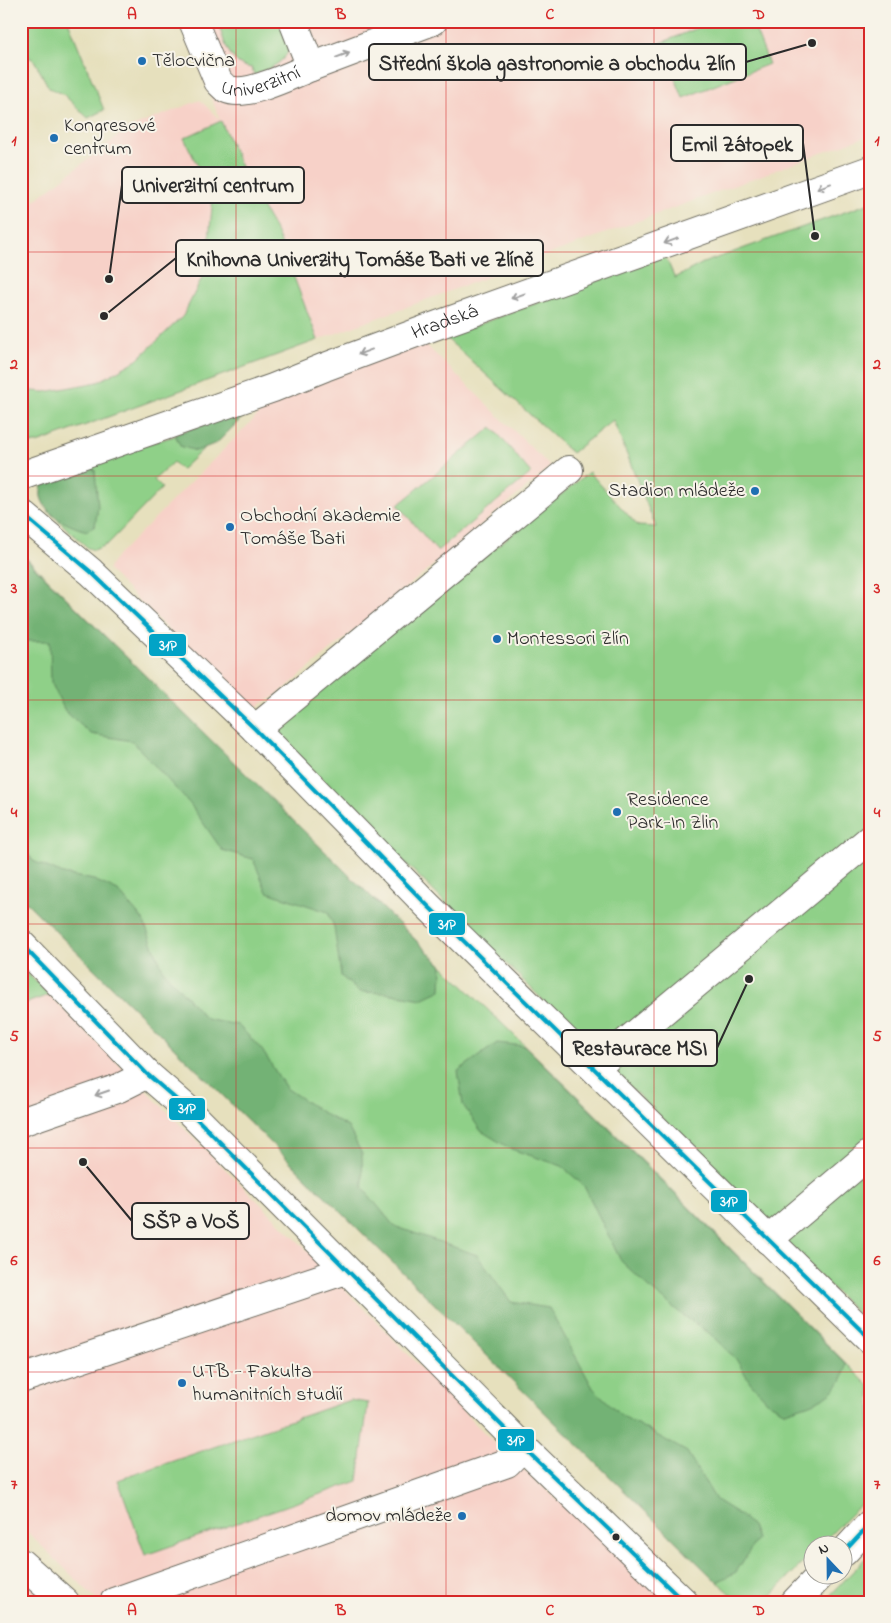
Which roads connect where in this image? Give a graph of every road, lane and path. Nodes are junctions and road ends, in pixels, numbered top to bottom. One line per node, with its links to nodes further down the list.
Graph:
1 (193, 21): 4 (street, Univerzitní)
2 (293, 21): 4 (street, Univerzitní)
3 (433, 21): 4 (street, Univerzitní, one-way to 3)
4 (312, 68)
5 (870, 170): 7 (street, Hradská, one-way to 7)
6 (569, 470): 9 (street)
7 (21, 476)
8 (21, 514): 9 (street)
9 (255, 729): 12 (street)
10 (870, 839): 12 (street)
11 (21, 944): 13 (street)
12 (595, 1068): 16 (street)
13 (147, 1074): 14 (street, one-way to 14); 17 (street)
14 (21, 1122)
15 (870, 1154): 16 (street)
16 (768, 1240): 18 (street)
17 (346, 1270): 19 (street); 20 (street)
18 (870, 1338)
19 (21, 1379)
20 (523, 1447): 26 (street); 27 (street)
21 (870, 1524): 22 (street)
22 (854, 1541)
23 (21, 1563): 25 (street)
24 (810, 1586): 28 (street)
25 (65, 1602)
26 (114, 1602)
27 (684, 1602)
28 (795, 1602)

